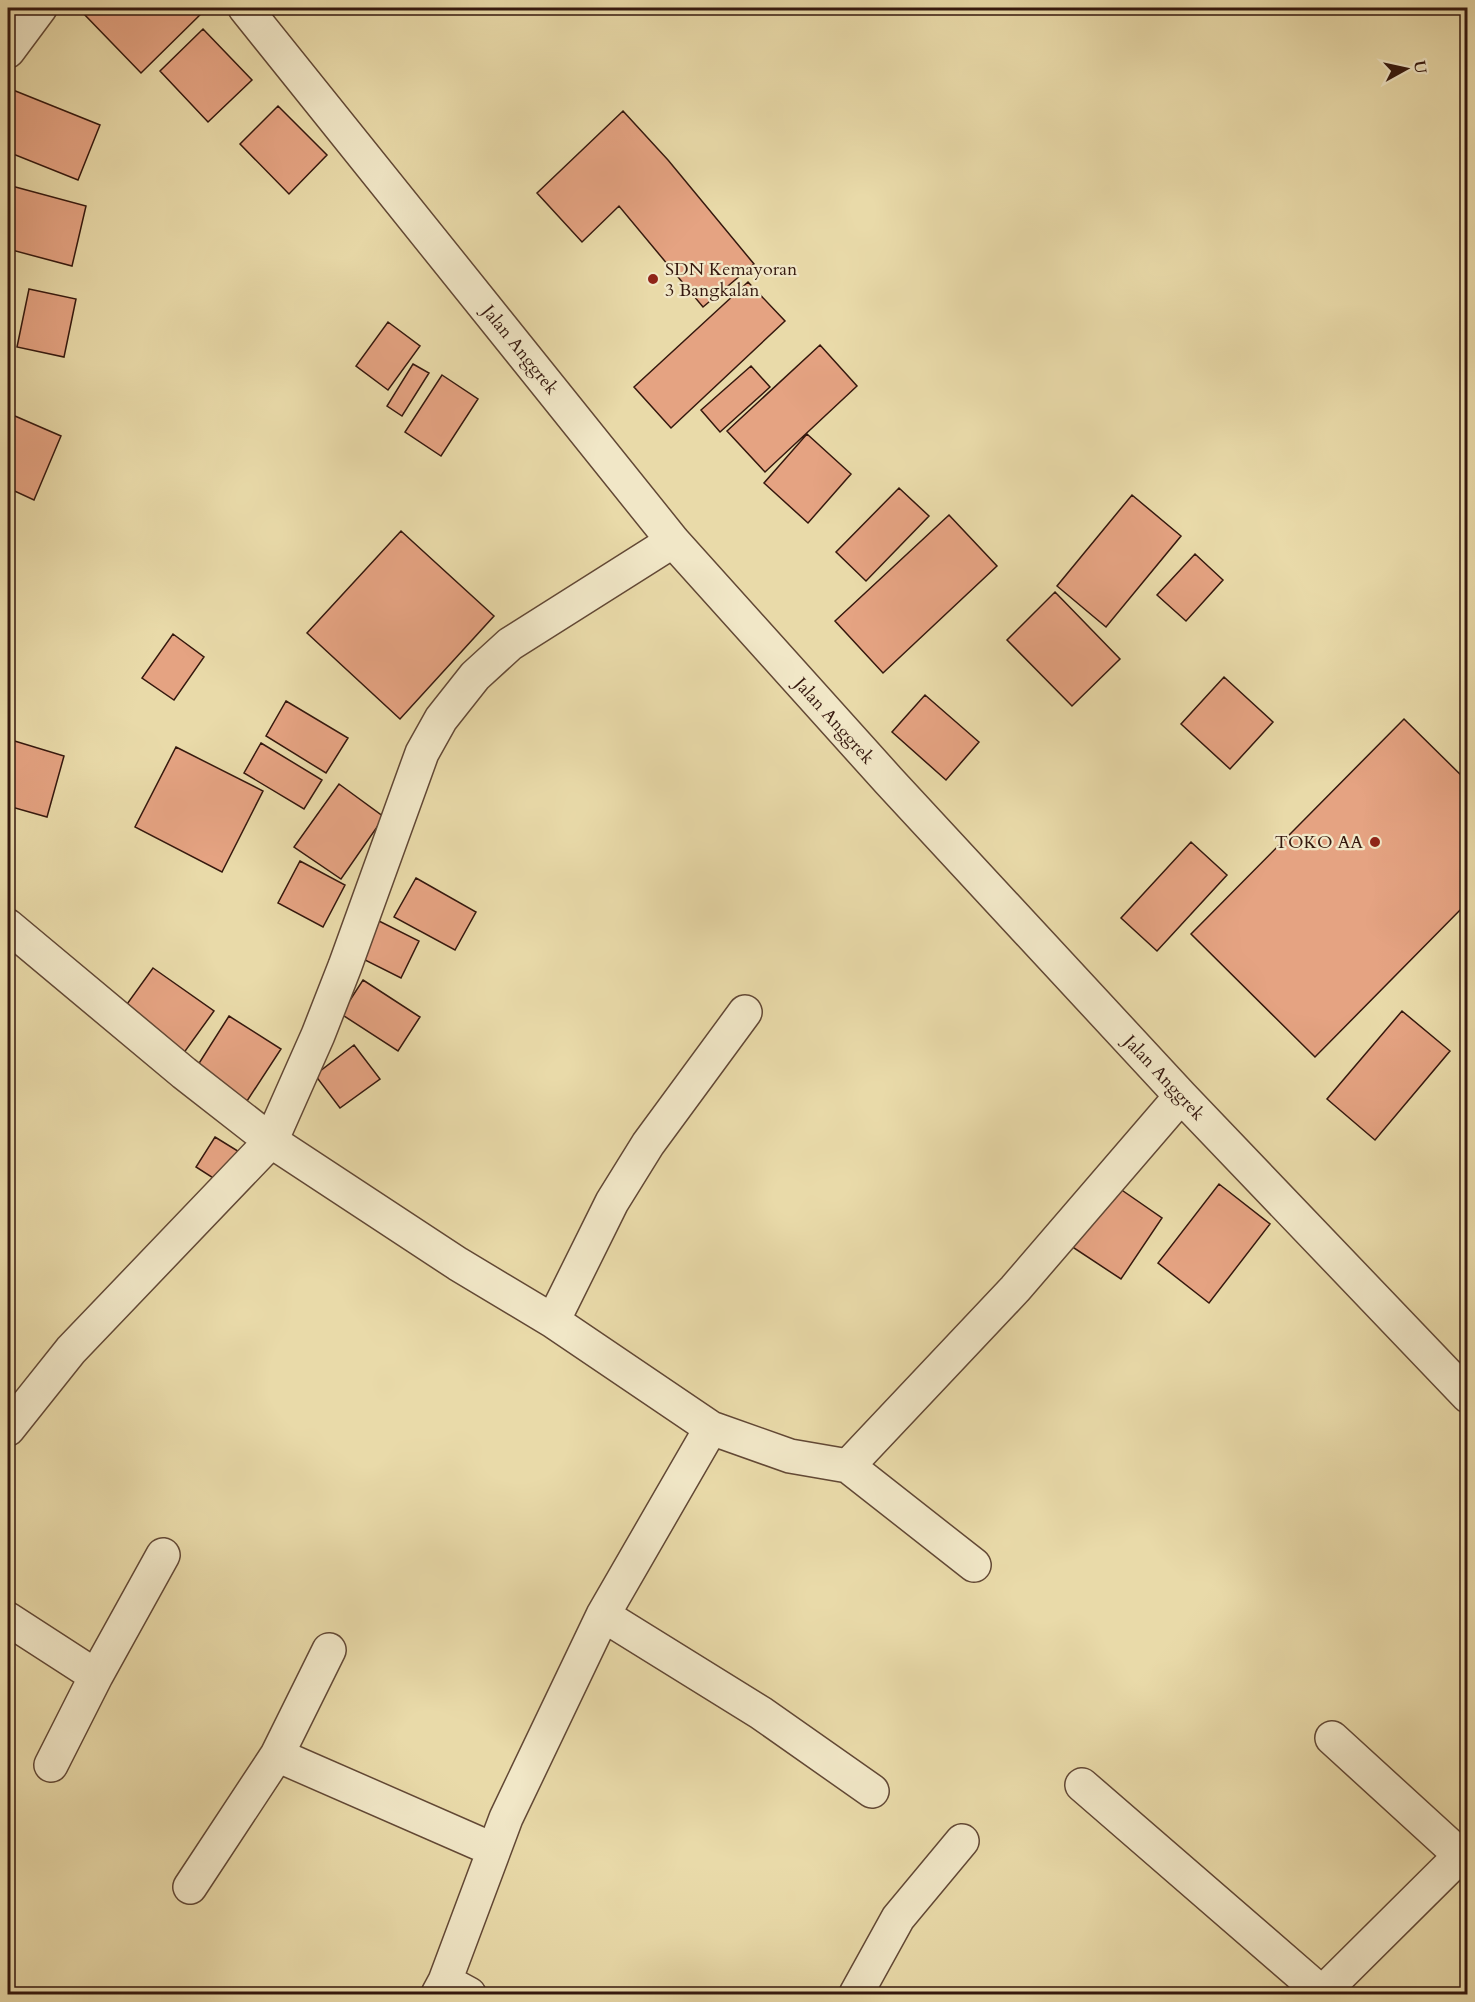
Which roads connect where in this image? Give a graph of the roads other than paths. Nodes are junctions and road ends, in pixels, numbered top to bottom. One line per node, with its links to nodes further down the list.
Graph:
1 (40, 8): 3 (street)
2 (245, 8): 4 (street, Jalan Anggrek)
3 (8, 51)
4 (673, 541): 7 (street, Jalan Anggrek); 8 (street)
5 (8, 926): 8 (street)
6 (745, 1012): 9 (street)
7 (1181, 1096): 10 (street, Jalan Anggrek); 13 (street)
8 (271, 1141): 9 (street); 12 (street)
9 (553, 1321): 11 (street)
10 (1467, 1396)
11 (711, 1428): 13 (street); 16 (street)
12 (8, 1429)
13 (848, 1466): 15 (street)
14 (163, 1555): 19 (street)
15 (974, 1565)
16 (603, 1615): 24 (street); 26 (street)
17 (8, 1619): 19 (street)
18 (329, 1650): 21 (street)
19 (96, 1676): 22 (street)
20 (1332, 1738): 27 (street)
21 (277, 1755): 26 (street); 28 (street)
22 (51, 1765)
23 (1082, 1785): 30 (street)
24 (872, 1791)
25 (962, 1840): 31 (street)
26 (494, 1850): 29 (street)
27 (1464, 1852): 30 (street)
28 (190, 1887)
29 (451, 1990)
30 (1322, 1994)
31 (856, 1995)

